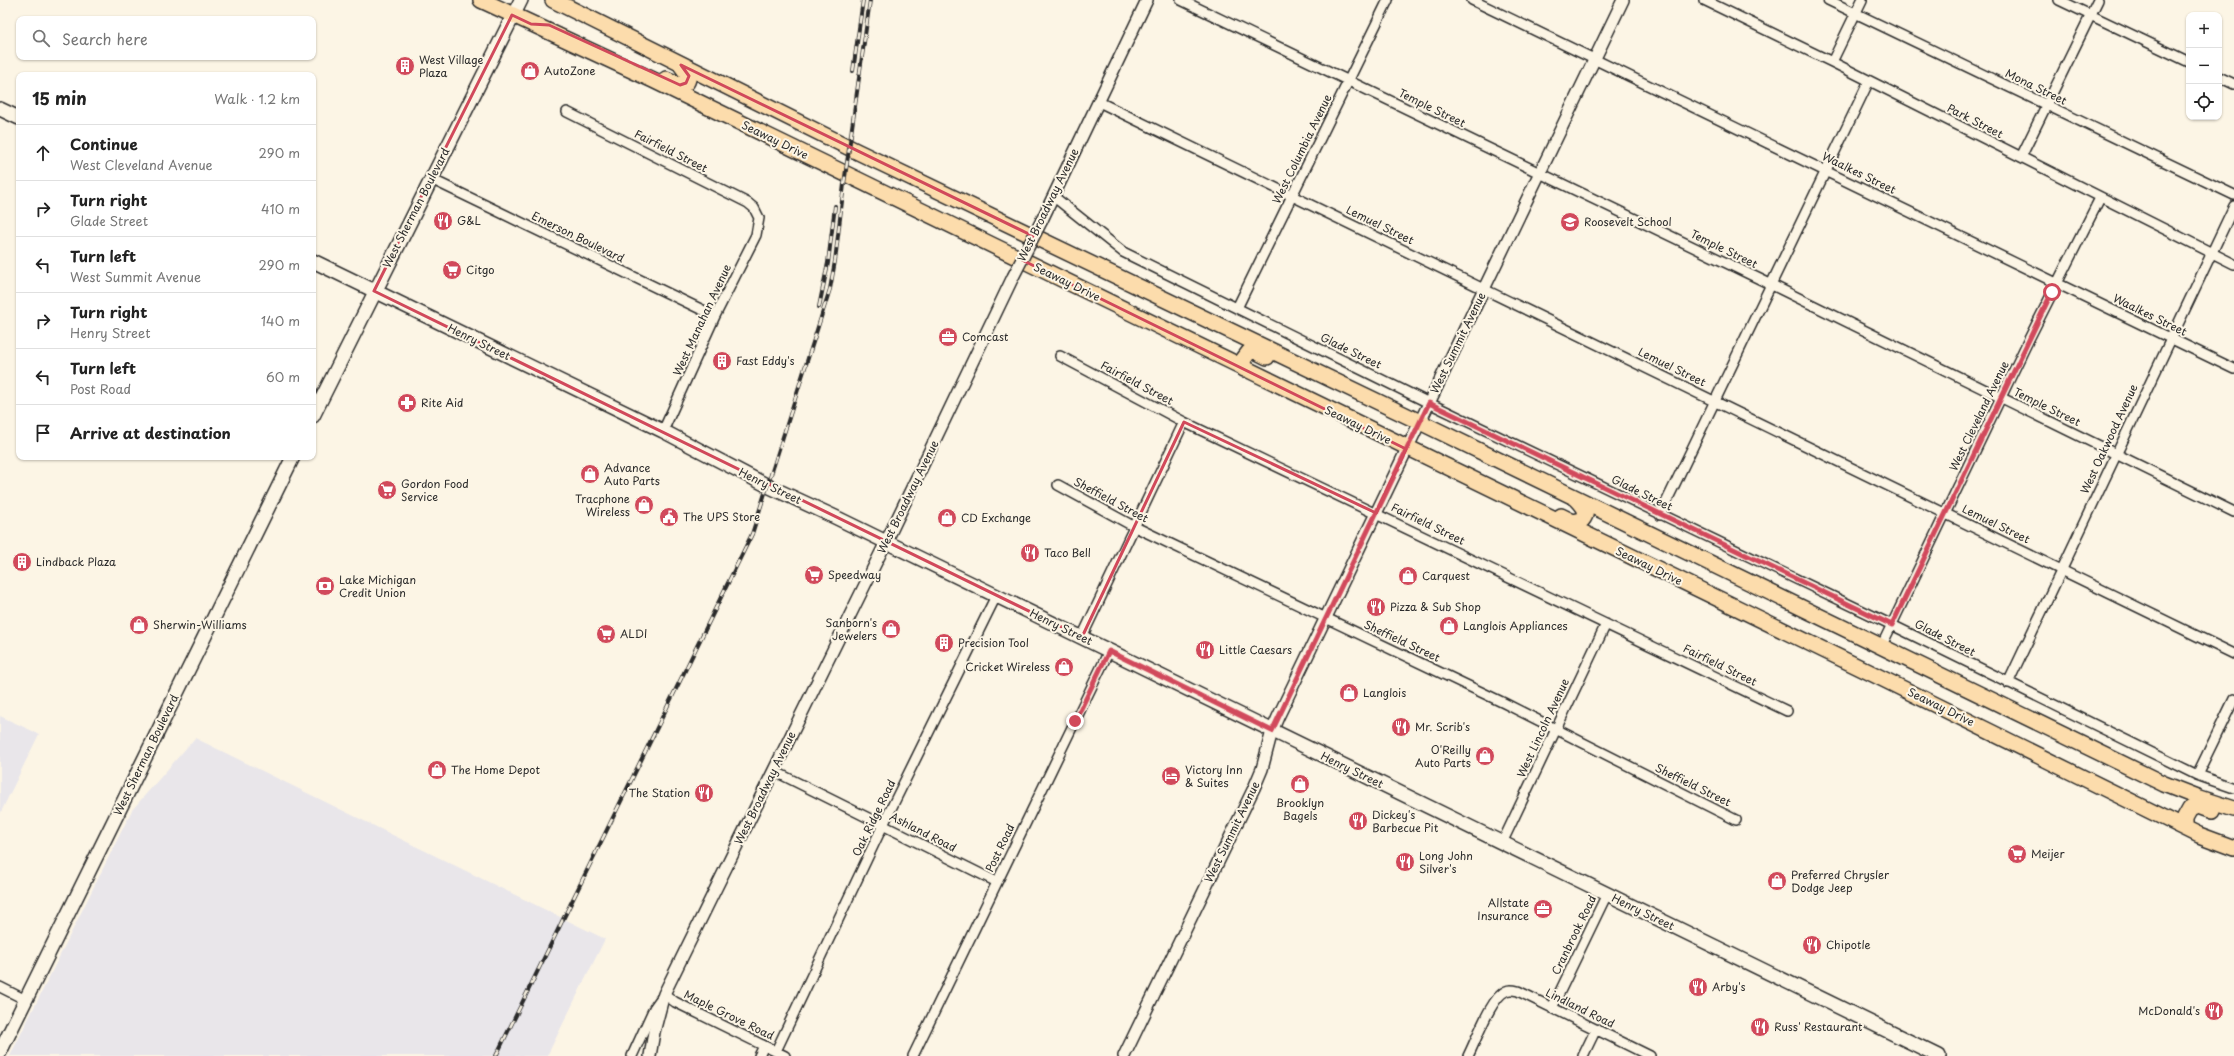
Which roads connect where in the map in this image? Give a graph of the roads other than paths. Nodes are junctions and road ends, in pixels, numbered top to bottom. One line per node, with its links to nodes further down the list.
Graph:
1 (481, 0): 15 (highway, Seaway Drive)
2 (520, 0): 15 (main road, West Sherman Boulevard)
3 (552, 0): 21 (highway)
4 (1147, 0): 26 (street, West Broadway Avenue)
5 (1181, 0): 23 (street, Temple Street)
6 (1388, 0): 23 (street, West Columbia Avenue)
7 (1472, 0): 18 (street, Waalkes Street)
8 (1623, 0): 18 (street, West Summit Avenue)
9 (1704, 0): 20 (street, Park Street)
10 (1828, 0): 14 (street, Mona Street)
11 (1862, 0): 14 (street)
12 (2060, 0): 16 (street)
13 (2098, 0): 16 (street)
14 (1856, 13): 20 (street); 27 (street, Mona Street)
15 (512, 15): 17 (highway, Seaway Drive); 34 (main road, West Sherman Boulevard)
16 (2091, 15): 19 (street); 27 (street)
17 (531, 24): 21 (highway); 52 (highway, Seaway Drive)
18 (1595, 59): 32 (street, Waalkes Street); 33 (street, West Summit Avenue)
19 (2186, 61)
20 (1832, 62): 24 (street, Park Street)
21 (681, 65): 59 (highway)
22 (2222, 78): 25 (street)
23 (1348, 81): 33 (street, Temple Street); 37 (street, West Columbia Avenue)
24 (1869, 81): 31 (street, Park Street); 32 (street)
25 (2234, 84)
26 (1098, 102): 36 (street, West Broadway Avenue); 37 (street, Lemuel Street)
27 (2047, 105): 31 (street); 35 (street, Mona Street)
28 (0, 109): 30 (main road)
29 (567, 112): 40 (street, Fairfield Street)
30 (16, 117)
31 (2021, 157): 38 (street, Park Street)
32 (1826, 170): 44 (street, Waalkes Street); 45 (street)
33 (1539, 173): 45 (street, Temple Street); 46 (street, West Summit Avenue)
34 (431, 179): 47 (main road, West Sherman Boulevard); 49 (street, Emerson Boulevard)
35 (2234, 195)
36 (1053, 196): 48 (street, Glade Street); 72 (street, West Broadway Avenue, bridge)
37 (1292, 196): 46 (street, Lemuel Street); 48 (street, West Columbia Avenue)
38 (2100, 198): 41 (street, Park Street); 44 (street, West Cleveland Avenue)
39 (2234, 206): 41 (street, West Oakwood Avenue)
40 (759, 218): 49 (street, West Manahan Avenue)
41 (2212, 253): 43 (street, Park Street); 50 (street, West Oakwood Avenue)
42 (316, 262): 47 (main road, Henry Street)
43 (2234, 264)
44 (2057, 282): 50 (street, Waalkes Street); 54 (street, West Cleveland Avenue)
45 (1770, 284): 54 (street, Temple Street); 55 (street)
46 (1484, 288): 55 (street, Lemuel Street); 56 (street, West Summit Avenue)
47 (374, 291): 57 (main road, West Sherman Boulevard); 60 (main road, Henry Street)
48 (1237, 308): 56 (street, Glade Street)
49 (715, 316): 60 (street, West Manahan Avenue)
50 (2170, 338): 53 (street, Waalkes Street); 62 (street, West Oakwood Avenue)
51 (1060, 356): 58 (street, Fairfield Street)
52 (1244, 368): 59 (highway); 61 (highway, Seaway Drive)
53 (2234, 370)
54 (2000, 398): 62 (street, Temple Street); 69 (street, West Cleveland Avenue)
55 (1714, 401): 69 (street, Lemuel Street); 70 (street)
56 (1429, 403): 59 (street, West Summit Avenue); 70 (street, Glade Street)
57 (316, 410)
58 (1184, 422): 68 (street, Fairfield Street); 71 (street)
59 (1418, 425): 61 (street, West Summit Avenue); 66 (highway)
60 (663, 431): 72 (main road, Henry Street)
61 (1406, 449): 64 (highway, Seaway Drive); 68 (street, West Summit Avenue)
62 (2115, 454): 67 (street, Temple Street); 73 (street, West Oakwood Avenue)
63 (292, 460): 103 (main road, West Sherman Boulevard)
64 (1432, 461): 66 (highway); 94 (highway, Seaway Drive)
65 (1058, 485): 71 (street, Sheffield Street)
66 (1576, 498): 79 (highway)
67 (2234, 512)
68 (1376, 513): 75 (street, West Summit Avenue); 76 (street, Fairfield Street)
69 (1945, 513): 73 (street, Lemuel Street); 77 (street, West Cleveland Avenue)
70 (1660, 515): 77 (street, Glade Street)
71 (1133, 526): 75 (street, Sheffield Street); 78 (street)
72 (886, 542): 74 (main road, Henry Street); 87 (street, West Broadway Avenue)
73 (2060, 569): 81 (street, Lemuel Street); 82 (street, West Oakwood Avenue)
74 (996, 596): 78 (main road, Henry Street); 93 (street, Oak Ridge Road)
75 (1324, 618): 85 (street, Sheffield Street); 86 (street, West Summit Avenue)
76 (1606, 624): 84 (street, Fairfield Street); 85 (street, West Lincoln Avenue)
77 (1892, 625): 79 (street, West Cleveland Avenue); 82 (street, Glade Street)
78 (1082, 637): 80 (main road, Henry Street)
79 (1882, 645): 90 (highway)
80 (1109, 651): 86 (main road, Henry Street); 99 (street, Post Road)
81 (2234, 654)
82 (2008, 683): 88 (street, Glade Street)
83 (2234, 699): 88 (street)
84 (1787, 711)
85 (1555, 730): 92 (street, Sheffield Street); 96 (street, West Lincoln Avenue)
86 (1272, 731): 96 (main road, Henry Street); 114 (street, West Summit Avenue)
87 (774, 771): 93 (street, Ashland Road); 102 (street, West Broadway Avenue)
88 (2197, 775): 89 (street, Glade Street)
89 (2234, 788)
90 (2234, 809)
91 (2234, 817): 94 (highway)
92 (1736, 820)
93 (883, 825): 99 (street, Ashland Road); 107 (street, Oak Ridge Road)
94 (2186, 827): 95 (highway, Seaway Drive)
95 (2199, 835): 97 (highway, Seaway Drive); 98 (highway)
96 (1502, 843): 100 (main road, Henry Street)
97 (2234, 848)
98 (2234, 857)
99 (997, 882): 113 (street, Post Road)
100 (1607, 894): 104 (street, Cranbrook Road); 118 (main road, Henry Street)
101 (0, 987): 103 (street)
102 (664, 994): 106 (street, Maple Grove Road); 109 (street, West Broadway Avenue); 110 (street)
103 (26, 1000): 108 (main road, West Sherman Boulevard)
104 (1552, 1008): 105 (street, Lindland Road); 115 (street, Lindland Road)
105 (1596, 1029): 116 (street); 117 (street, Lindland Road)
106 (764, 1046): 107 (street, Maple Grove Road); 111 (street)
107 (776, 1051): 112 (street, Maple Grove Road)
108 (0, 1052)
109 (632, 1056)
110 (650, 1056)
111 (759, 1056)
112 (785, 1056)
113 (913, 1056)
114 (1124, 1056)
115 (1468, 1056)
116 (1582, 1056)
117 (1650, 1056)
118 (1939, 1056)

